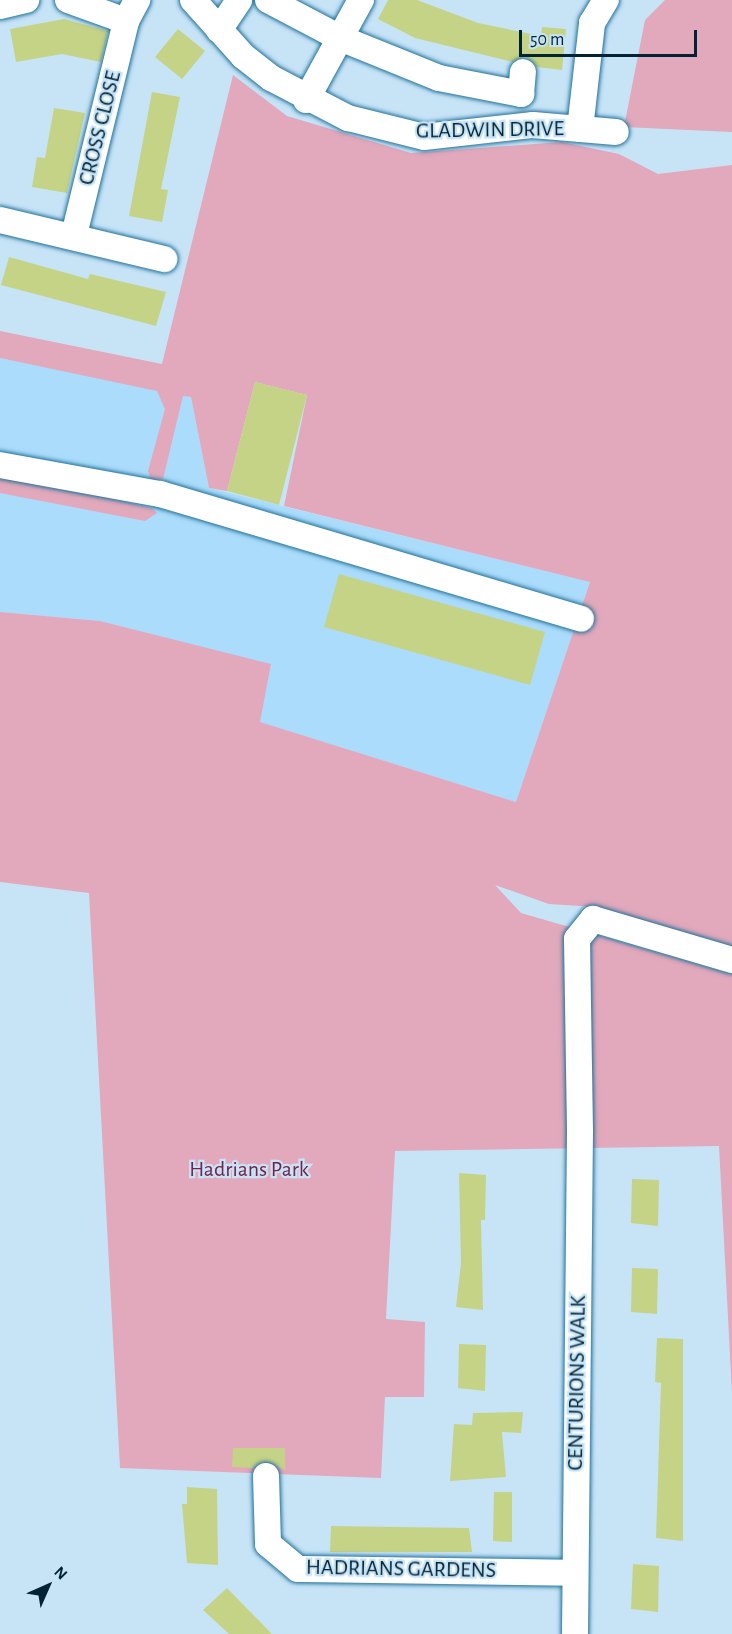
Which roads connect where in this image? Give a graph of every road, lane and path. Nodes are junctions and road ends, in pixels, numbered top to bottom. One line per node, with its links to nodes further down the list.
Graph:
1 (26, 0): 8 (street)
2 (68, 0): 9 (street, CROSS CLOSE)
3 (193, 0): 10 (street, GLADWIN DRIVE)
4 (239, 0): 10 (street)
5 (268, 0): 11 (street)
6 (361, 0): 11 (street)
7 (606, 0): 14 (street)
8 (0, 6)
9 (131, 10): 17 (street, CROSS CLOSE)
10 (219, 30): 13 (street, GLADWIN DRIVE)
11 (340, 38): 12 (street); 13 (street)
12 (523, 72)
13 (306, 100): 14 (street, GLADWIN DRIVE)
14 (580, 129): 15 (street, GLADWIN DRIVE)
15 (616, 132)
16 (0, 220): 17 (street)
17 (74, 235): 18 (street)
18 (164, 258)
19 (0, 465): 20 (street)
20 (581, 619)
21 (732, 960): 23 (street, CENTURIONS WALK)
22 (266, 1476): 23 (street, HADRIANS GARDENS)
23 (575, 1573): 24 (street, CENTURIONS WALK)
24 (575, 1634)

